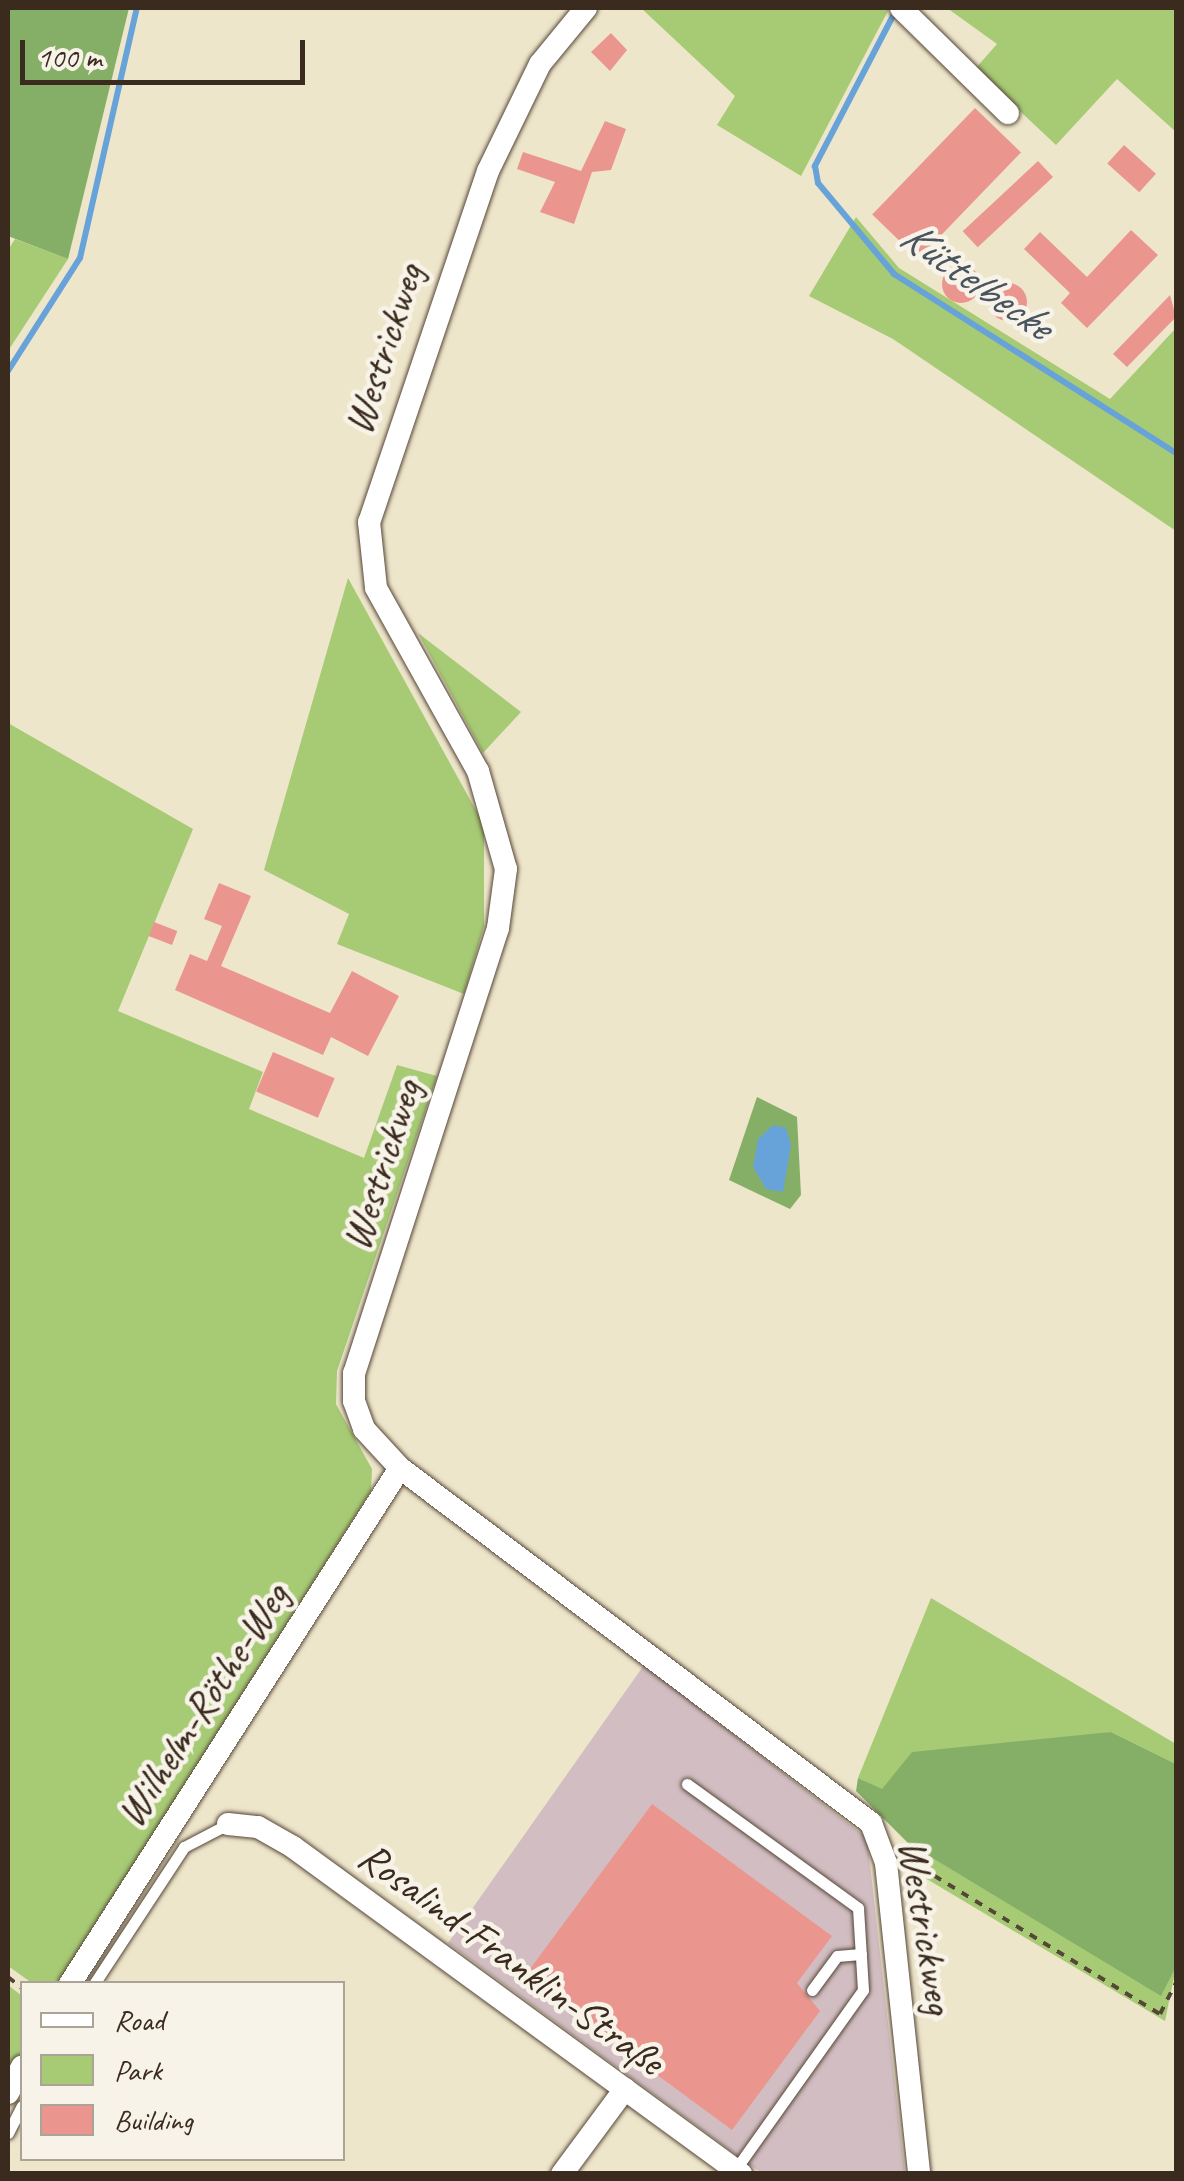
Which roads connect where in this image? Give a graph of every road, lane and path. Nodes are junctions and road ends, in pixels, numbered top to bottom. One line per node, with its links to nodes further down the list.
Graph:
1 (586, 8): 4 (street, Westrickweg)
2 (901, 8): 3 (street)
3 (1008, 112)
4 (400, 1468): 7 (street, Westrickweg); 9 (street, Wilhelm-Röthe-Weg)
5 (687, 1784): 8 (lane)
6 (228, 1824): 10 (lane); 14 (street, Rosalind-Franklin-Straße)
7 (884, 1851): 11 (path); 20 (street, Westrickweg)
8 (861, 1954): 12 (lane); 18 (lane)
9 (72, 1981)
10 (96, 1981)
11 (1176, 1983)
12 (812, 1990)
13 (20, 2071): 15 (street)
14 (625, 2089): 18 (street, Rosalind-Franklin-Straße); 19 (street)
15 (8, 2093)
16 (20, 2110): 17 (lane)
17 (8, 2133)
18 (738, 2172)
19 (562, 2174)
20 (919, 2174)

